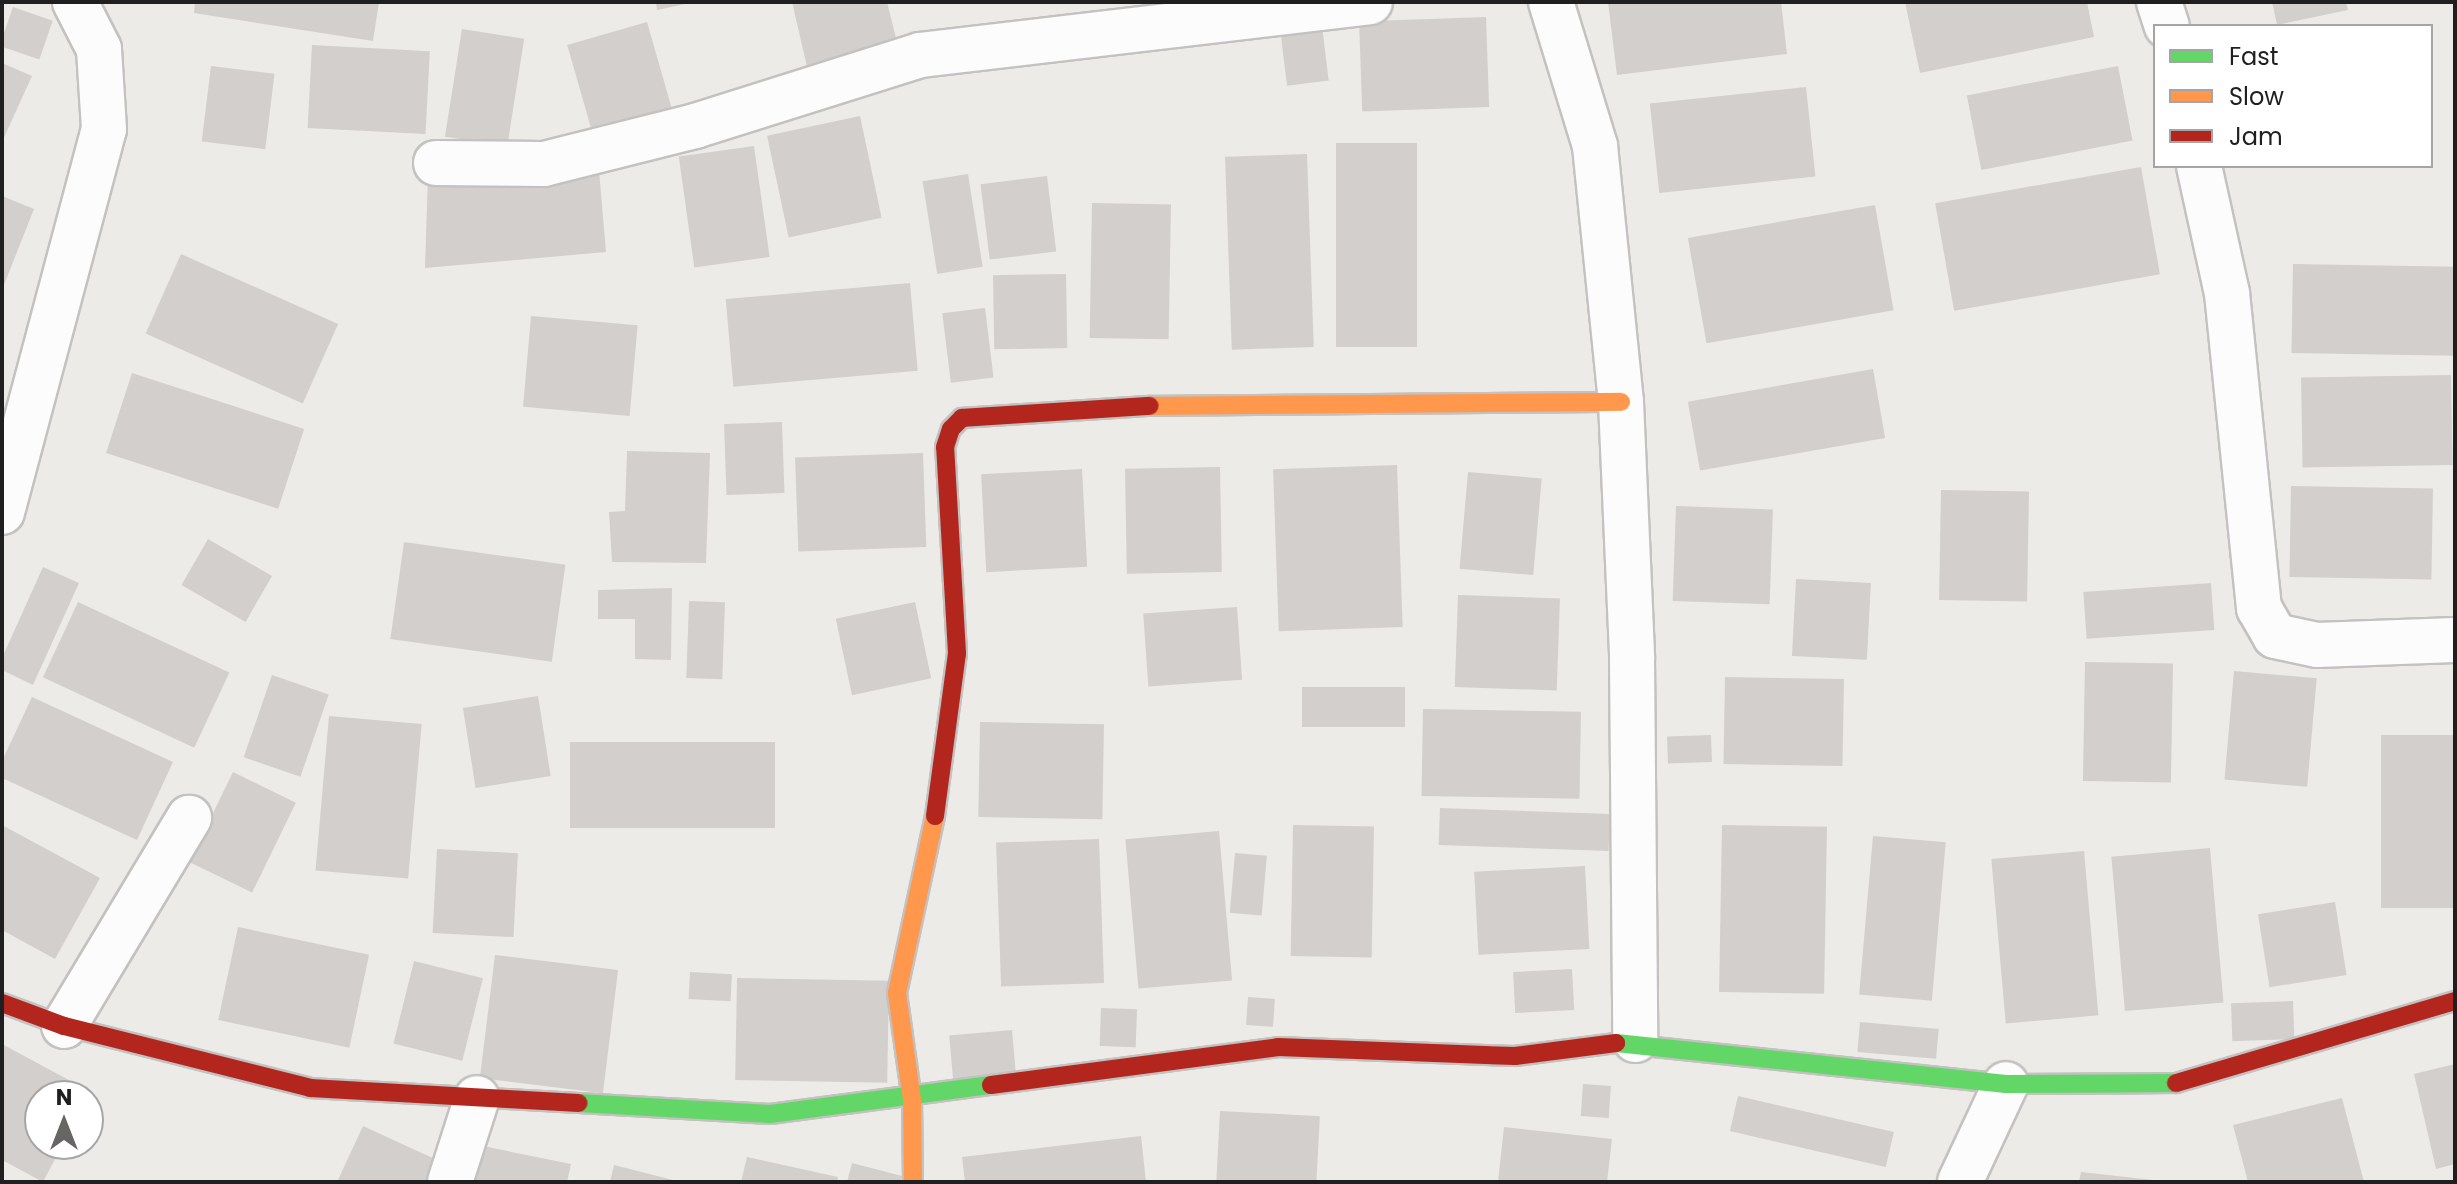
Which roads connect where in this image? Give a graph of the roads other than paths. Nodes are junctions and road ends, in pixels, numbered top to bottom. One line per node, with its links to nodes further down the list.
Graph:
1 (75, 2): 10 (street)
2 (1370, 2): 5 (street)
3 (1551, 2): 9 (street)
4 (2159, 2): 6 (street)
5 (1151, 16): 7 (street)
6 (2166, 24)
7 (436, 163)
8 (2199, 168): 11 (street)
9 (1621, 402): 16 (street); 19 (street)
10 (2, 512)
11 (2455, 640)
12 (189, 818): 15 (street)
13 (2455, 1001): 17 (street)
14 (2, 1003): 15 (street)
15 (64, 1026): 18 (street)
16 (1635, 1040): 17 (street); 19 (street)
17 (2006, 1084): 22 (street)
18 (477, 1098): 19 (street); 20 (street)
19 (912, 1100): 21 (street)
20 (450, 1182)
21 (913, 1182)
22 (1960, 1182)

